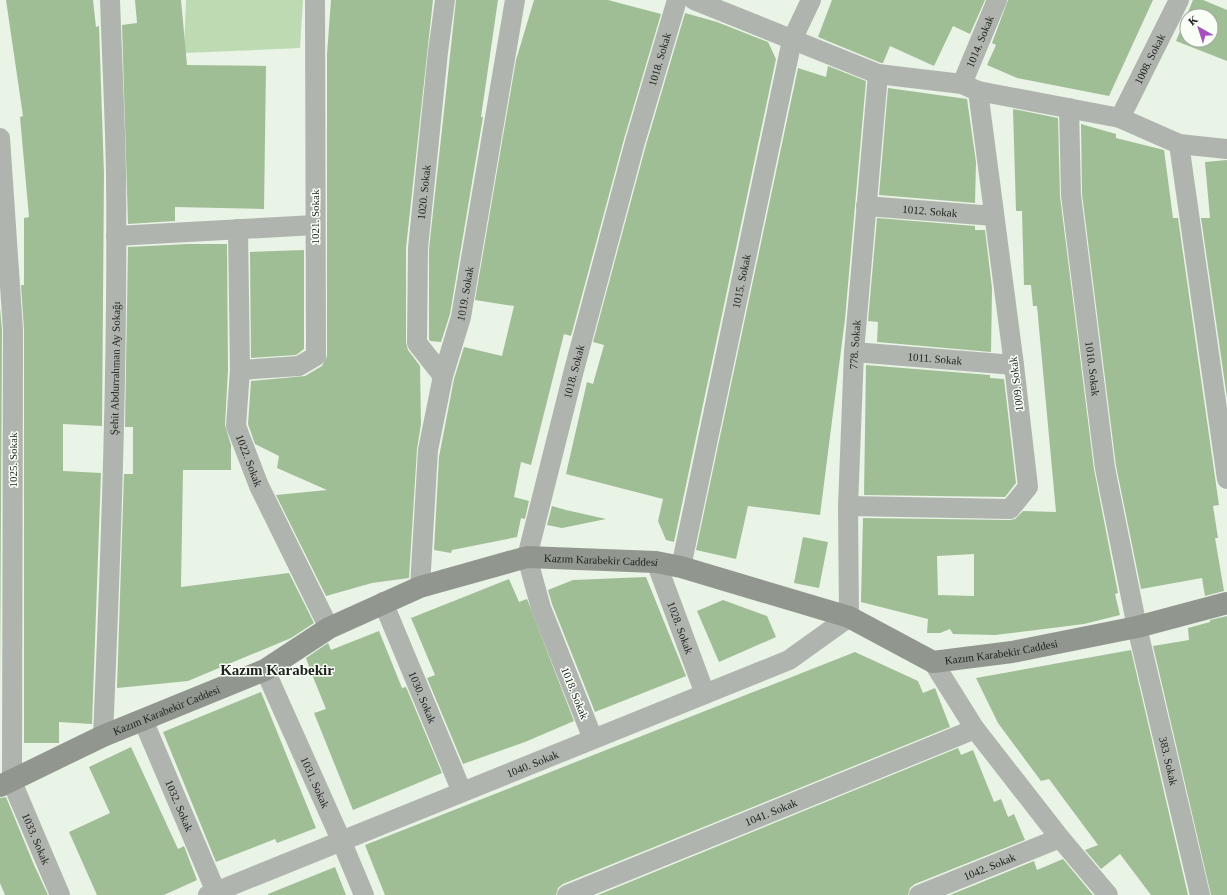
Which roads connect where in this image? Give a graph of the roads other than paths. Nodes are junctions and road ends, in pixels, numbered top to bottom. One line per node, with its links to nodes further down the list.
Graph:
1 (110, 0): 22 (street, Şehit Abdurrahman Ay Sokağı)
2 (315, 0): 20 (street, 1021. Sokak)
3 (445, 0): 26 (street, 1020. Sokak)
4 (515, 0): 26 (street, 1019. Sokak)
5 (677, 0): 30 (street, 1018. Sokak)
6 (694, 0): 10 (street)
7 (811, 0): 10 (street, 1015. Sokak)
8 (997, 0): 12 (street, 1014. Sokak)
9 (1179, 0): 14 (street, 1008. Sokak)
10 (792, 40): 11 (street); 32 (street, 1015. Sokak)
11 (878, 74): 12 (street); 18 (street, 778. Sokak)
12 (970, 87): 13 (street); 19 (street, 1009. Sokak)
13 (1069, 108): 14 (street); 37 (street, 1010. Sokak)
14 (1120, 118): 16 (street)
15 (0, 138): 27 (street, 1025. Sokak)
16 (1179, 144): 17 (street); 28 (street)
17 (1227, 149)
18 (866, 206): 19 (street, 1012. Sokak); 23 (street, 778. Sokak)
19 (994, 216): 24 (street, 1009. Sokak)
20 (316, 225): 21 (street); 25 (street, 1021. Sokak)
21 (238, 229): 22 (street); 25 (street, 1022. Sokak)
22 (116, 236): 44 (street, Şehit Abdurrahman Ay Sokağı)
23 (854, 352): 24 (street, 1011. Sokak); 29 (street, 778. Sokak)
24 (1014, 365): 29 (street, 1009. Sokak)
25 (240, 370): 38 (street, 1022. Sokak)
26 (443, 376): 33 (street, 1019. Sokak)
27 (6, 383): 46 (street, 1025. Sokak)
28 (1227, 479)
29 (848, 506): 36 (street, 778. Sokak)
30 (527, 557): 31 (main road, Kazım Karabekir Caddesi); 33 (main road, Kazım Karabekir Caddesi); 45 (street, 1018. Sokak)
31 (656, 562): 32 (main road, Kazım Karabekir Caddesi); 41 (street, 1028. Sokak)
32 (681, 567): 36 (main road, Kazım Karabekir Caddesi)
33 (420, 587): 34 (main road, Kazım Karabekir Caddesi)
34 (383, 602): 38 (main road, Kazım Karabekir Caddesi); 47 (street, 1030. Sokak)
35 (1227, 603): 37 (main road, Kazım Karabekir Caddesi)
36 (849, 617): 39 (main road, Kazım Karabekir Caddesi); 41 (street, 1040. Sokak)
37 (1136, 627): 39 (main road, Kazım Karabekir Caddesi); 56 (street, 383. Sokak)
38 (329, 628): 40 (main road, Kazım Karabekir Caddesi)
39 (933, 662): 43 (street)
40 (265, 670): 42 (main road, Kazım Karabekir Caddesi); 49 (street, 1031. Sokak)
41 (704, 694): 45 (street, 1040. Sokak)
42 (143, 720): 44 (main road, Kazım Karabekir Caddesi); 50 (street, 1032. Sokak)
43 (975, 729): 48 (street); 53 (street, 1041. Sokak)
44 (103, 736): 46 (main road, Kazım Karabekir Caddesi)
45 (593, 739): 47 (street, 1040. Sokak)
46 (6, 784): 51 (street, 1033. Sokak)
47 (462, 792): 49 (street, 1040. Sokak)
48 (1060, 838): 54 (street, 1042. Sokak); 55 (street)
49 (341, 840): 50 (street, 1040. Sokak); 52 (street, 1031. Sokak)
50 (212, 893)
51 (60, 895)
52 (364, 895)
53 (567, 895)
54 (919, 895)
55 (1108, 895)
56 (1200, 895)

